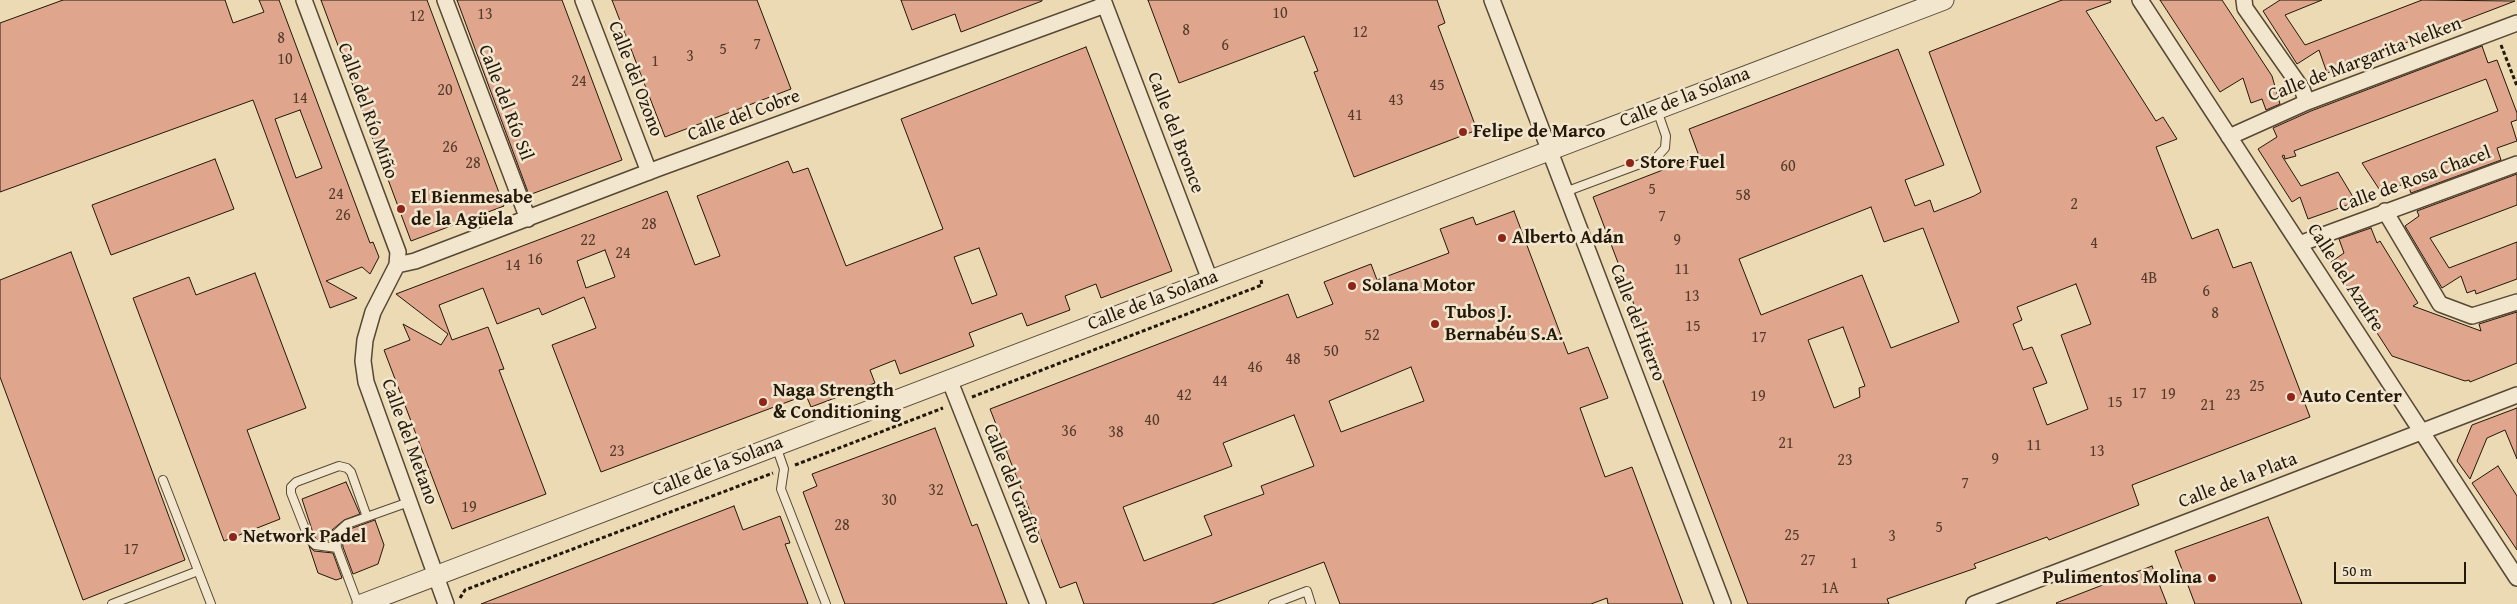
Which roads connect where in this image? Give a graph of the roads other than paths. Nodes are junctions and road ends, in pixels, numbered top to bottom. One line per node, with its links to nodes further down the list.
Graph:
1 (304, 0): 20 (street, Calle del Río Miño)
2 (445, 0): 18 (street, Calle del Río Sil)
3 (583, 0): 15 (street, Calle del Ozono)
4 (1492, 0): 13 (street, Calle del Hierro)
5 (1944, 0): 11 (street, Calle de la Solana)
6 (2140, 0): 12 (street, Calle del Azufre)
7 (2244, 0): 10 (street)
8 (1104, 3): 15 (street, Calle del Cobre); 21 (street, Calle del Bronce)
9 (2517, 23): 10 (street, Calle de Margarita Nelken)
10 (2307, 102): 12 (street, Calle de Margarita Nelken)
11 (1657, 109): 13 (street, Calle de la Solana); 16 (lane)
12 (2229, 137): 19 (street, Calle del Azufre)
13 (1549, 150): 16 (street, Calle del Hierro); 21 (street, Calle de la Solana)
14 (2517, 164): 17 (street, Calle de Rosa Chacel)
15 (649, 172): 18 (street, Calle del Cobre)
16 (1565, 192): 43 (street, Calle del Hierro)
17 (2385, 211): 19 (street, Calle de Rosa Chacel); 22 (street)
18 (528, 219): 20 (street, Calle del Cobre)
19 (2299, 244): 25 (street, Calle del Azufre)
20 (397, 265): 28 (street, Calle del Metano)
21 (1210, 280): 23 (street, Calle de la Solana)
22 (2517, 302)
23 (949, 379): 26 (street, Calle de la Solana); 40 (street, Calle del Grafito)
24 (2517, 395): 25 (street, Calle de la Plata)
25 (2422, 433): 33 (street, Calle del Azufre); 44 (street, Calle de la Plata)
26 (775, 445): 32 (street, Calle de la Solana); 39 (lane)
27 (163, 480): 31 (lane)
28 (409, 502): 29 (lane); 32 (street, Calle del Metano)
29 (367, 516): 30 (lane); 30 (lane)
30 (337, 548): 36 (lane)
31 (198, 571): 34 (lane); 35 (lane)
32 (435, 576): 37 (street, Calle de la Solana); 38 (street, Calle del Metano)
33 (2517, 578)
34 (112, 604)
35 (211, 604)
36 (358, 604)
37 (362, 604)
38 (446, 604)
39 (826, 604)
40 (1038, 604)
41 (1273, 604): 42 (lane)
42 (1311, 604)
43 (1723, 604)
44 (1974, 604)

